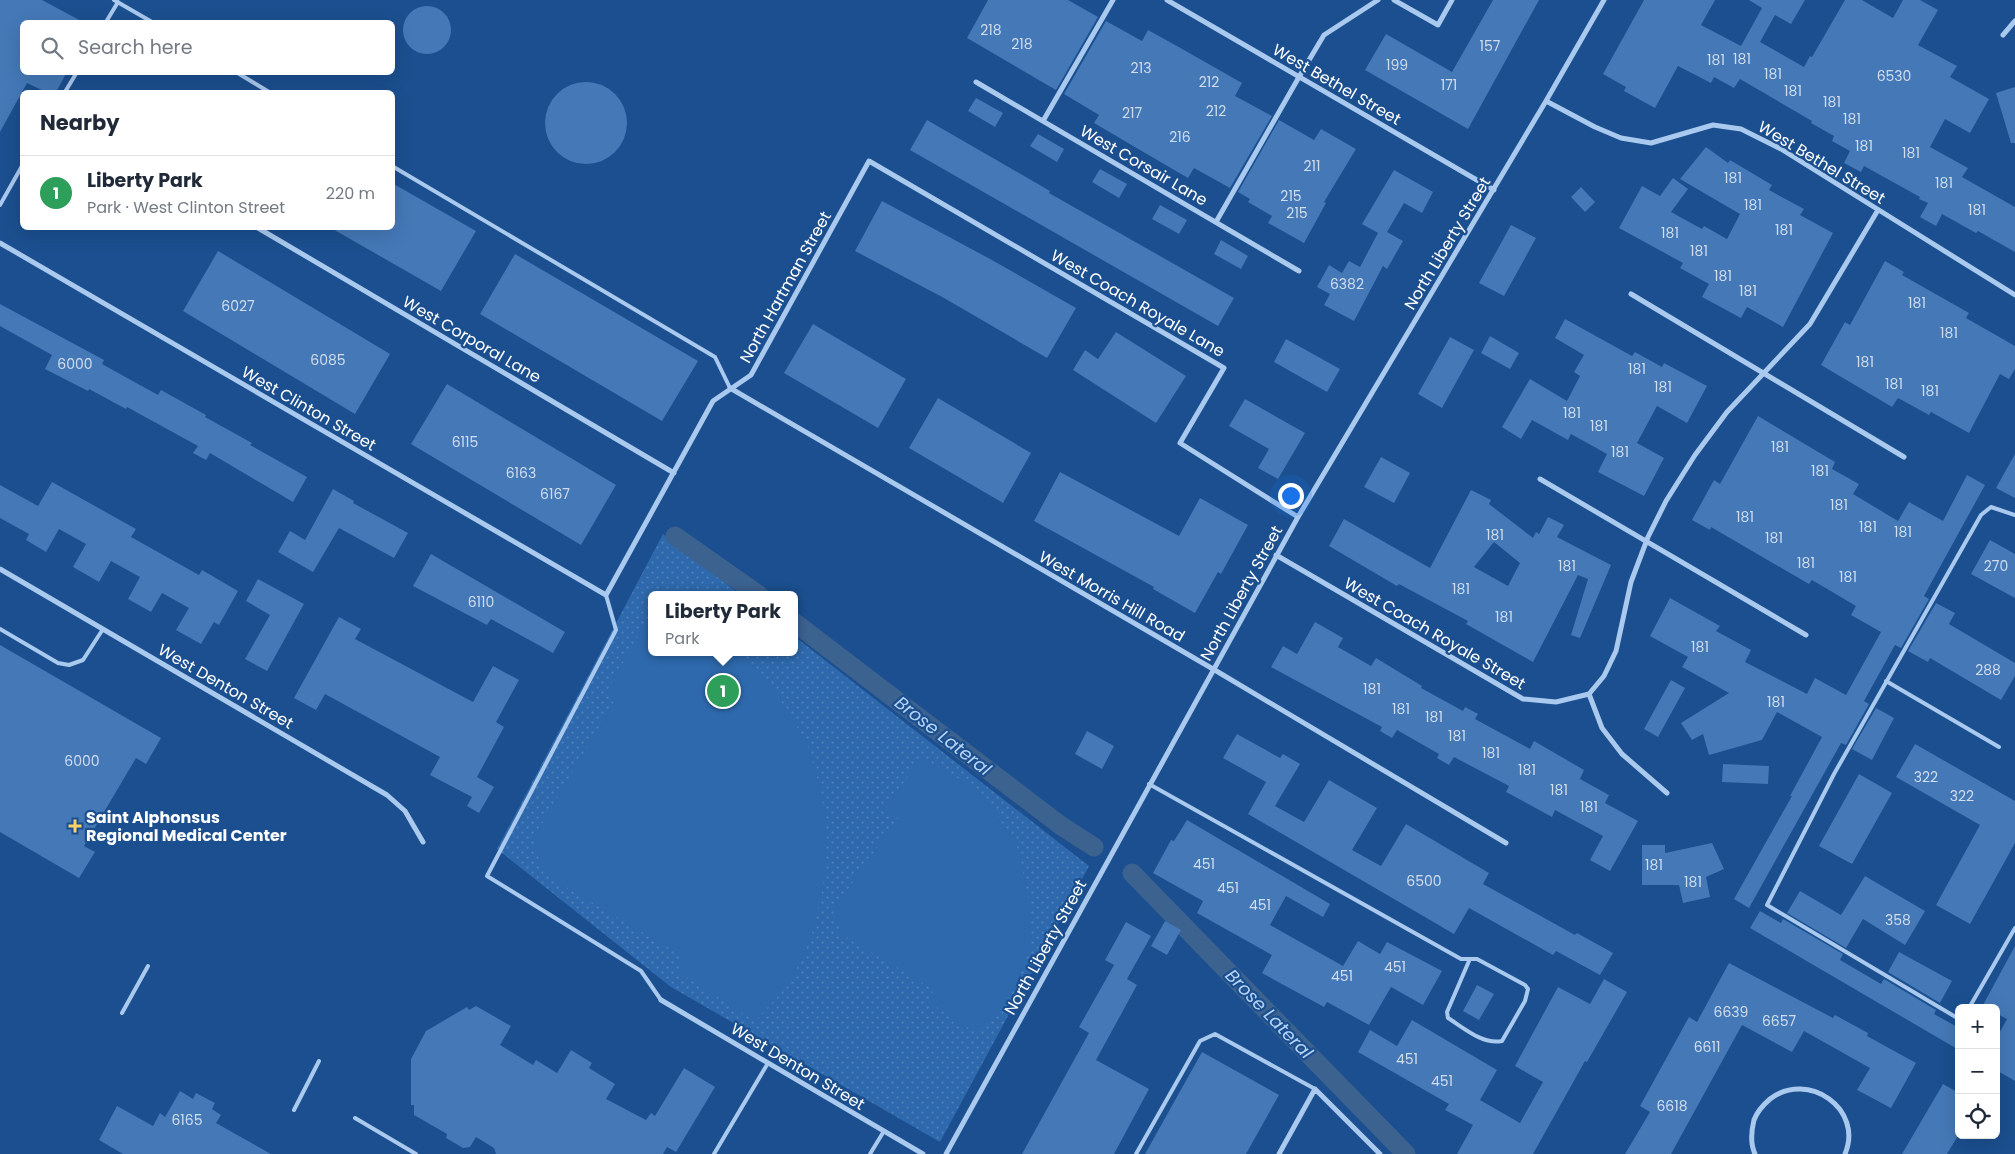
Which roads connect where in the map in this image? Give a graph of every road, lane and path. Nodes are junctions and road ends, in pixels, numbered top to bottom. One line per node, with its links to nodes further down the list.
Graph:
1 (1113, 0): 19 (street)
2 (1167, 0): 14 (street, West Bethel Street)
3 (1378, 0): 14 (street)
4 (1394, 0): 5 (street)
5 (1452, 0)
6 (1604, 0): 18 (street, North Liberty Street)
7 (116, 1): 8 (lane); 9 (lane)
8 (107, 20)
9 (149, 20)
10 (2015, 20): 11 (street)
11 (2003, 35)
12 (75, 75): 16 (lane)
13 (241, 75): 17 (lane)
14 (1298, 76): 23 (street, West Bethel Street); 26 (street)
15 (976, 82): 19 (street, West Corsair Lane)
16 (67, 90)
17 (266, 90)
18 (1546, 101): 23 (street, North Liberty Street); 25 (street, West Bethel Street)
19 (1043, 121): 26 (street, West Corsair Lane)
20 (869, 161): 33 (street, North Hartman Street); 38 (street, West Coach Royale Lane)
21 (395, 168): 33 (lane)
22 (20, 170): 24 (lane)
23 (1494, 190): 38 (street, North Liberty Street)
24 (0, 205)
25 (1878, 210): 31 (street, West Bethel Street); 32 (street)
26 (1216, 222): 29 (street, West Corsair Lane)
27 (261, 230): 35 (street, West Corporal Lane)
28 (0, 244): 42 (street, West Clinton Street)
29 (1299, 271)
30 (1631, 294): 32 (street)
31 (2015, 295)
32 (1764, 374): 34 (street); 39 (street)
33 (730, 388): 35 (street, North Hartman Street); 46 (street, West Morris Hill Road)
34 (1904, 457)
35 (674, 473): 42 (street, North Hartman Street)
36 (1540, 480): 39 (street)
37 (2015, 515): 47 (lane)
38 (1298, 516): 40 (street, North Liberty Street)
39 (1647, 542): 45 (street); 48 (street)
40 (1276, 555): 46 (street, North Liberty Street); 48 (street, West Coach Royale Street)
41 (0, 569): 44 (street, West Denton Street)
42 (606, 595): 57 (lane)
43 (0, 629): 44 (lane)
44 (103, 629): 52 (street, West Denton Street)
45 (1806, 635)
46 (1213, 669): 50 (street, North Liberty Street); 53 (street, West Morris Hill Road)
47 (1886, 681): 49 (lane); 60 (lane)
48 (1589, 694): 51 (street)
49 (2000, 747)
50 (1149, 784): 55 (lane); 71 (street, North Liberty Street)
51 (1668, 793)
52 (424, 842)
53 (1506, 843)
54 (2015, 928): 58 (lane)
55 (1469, 961): 55 (lane)
56 (148, 966): 59 (lane)
57 (661, 1000): 62 (street, West Denton Street)
58 (1971, 1004)
59 (122, 1013)
60 (1955, 1017)
61 (319, 1061): 64 (lane)
62 (768, 1063): 66 (street, West Denton Street); 68 (lane)
63 (1315, 1088): 72 (lane); 73 (street); 74 (street)
64 (294, 1110)
65 (355, 1118): 67 (lane)
66 (884, 1131): 69 (lane); 70 (street, West Denton Street)
67 (416, 1154)
68 (714, 1154)
69 (870, 1154)
70 (923, 1154)
71 (946, 1154)
72 (1136, 1154)
73 (1278, 1154)
74 (1380, 1154)
75 (1755, 1154): 76 (street)
76 (1845, 1154)

